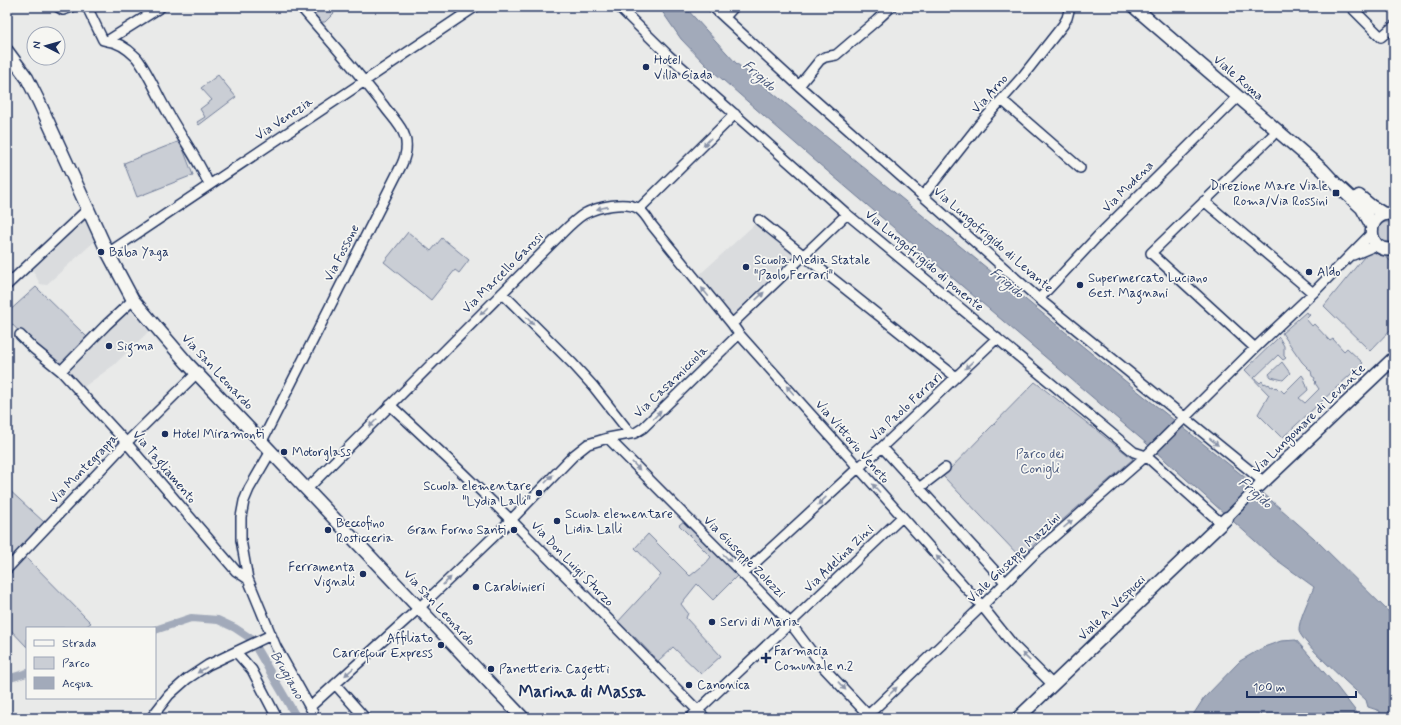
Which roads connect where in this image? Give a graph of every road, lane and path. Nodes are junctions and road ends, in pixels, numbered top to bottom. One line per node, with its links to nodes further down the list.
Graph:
1 (58, 7): 2 (street)
2 (72, 7)
3 (85, 7): 16 (street)
4 (161, 7): 16 (street)
5 (301, 7): 18 (street, Via Fossone)
6 (475, 7): 18 (street, Via Venezia)
7 (619, 7): 22 (street, Via Lungofrigido di ponente)
8 (713, 7): 14 (street, Via Lungofrigido di Levante)
9 (734, 7): 14 (street)
10 (891, 7): 19 (street)
11 (1070, 7): 21 (street, Via Arno)
12 (1134, 7): 20 (main road, Viale Roma)
13 (1351, 7): 15 (street)
14 (725, 17): 19 (street, Via Lungofrigido di Levante)
15 (1394, 26)
16 (107, 41): 26 (street)
17 (7, 50): 29 (main road, Via San Leonardo)
18 (365, 81): 26 (street, Via Venezia); 58 (street, Via Fossone)
19 (799, 86): 27 (street, Via Lungofrigido di Levante)
20 (1238, 97): 25 (main road, Viale Roma); 43 (street, Via Modena)
21 (1002, 100): 24 (street); 27 (street, Via Arno)
22 (734, 114): 30 (street, one-way to 30); 31 (street, Via Lungofrigido di ponente)
23 (1272, 136): 28 (street)
24 (1080, 168)
25 (1323, 170): 32 (main road, Viale Roma); 34 (main road, Viale Roma)
26 (209, 185): 37 (street, Via Venezia)
27 (924, 196): 43 (street, Via Lungofrigido di Levante)
28 (1204, 201): 42 (street); 49 (street)
29 (88, 209): 37 (main road, Via San Leonardo); 40 (street)
30 (639, 210): 41 (street, Via Marcello Garosi, one-way to 41); 45 (street, Via Vittorio Veneto, one-way to 30)
31 (847, 214): 38 (street); 48 (street, Via Lungofrigido di ponente)
32 (1391, 214): 34 (main road, Viale Roma)
33 (759, 220): 38 (street)
34 (1372, 230): 35 (main road, Viale Roma); 39 (street, Viale Giuseppe Mazzini)
35 (1377, 245): 36 (main road); 39 (street)
36 (1394, 249)
37 (108, 253): 44 (main road, Via San Leonardo)
38 (804, 256): 45 (street, one-way to 38); 53 (street)
39 (1343, 261): 42 (street, Viale Giuseppe Mazzini)
40 (7, 285)
41 (502, 293): 54 (street, Via Marcello Garosi, one-way to 54); 56 (street, one-way to 56)
42 (1313, 293): 49 (street, Viale Giuseppe Mazzini)
43 (1039, 299): 55 (street, Via Lungofrigido di Levante)
44 (133, 300): 51 (street); 52 (main road, Via San Leonardo)
45 (732, 324): 46 (street, Via Vittorio Veneto)
46 (739, 334): 56 (street, Via Casamicciola, one-way to 46); 63 (street, Via Vittorio Veneto, one-way to 46)
47 (20, 335): 51 (street, Via Tagliamento)
48 (997, 338): 53 (street, Via Paolo Ferrari, one-way to 53); 62 (street, Via Lungofrigido di ponente)
49 (1255, 348): 55 (street, Viale Giuseppe Mazzini)
50 (1394, 358): 65 (main road, Via Lungomare di Levante)
51 (61, 371): 59 (street, Via Tagliamento)
52 (198, 372): 58 (main road, Via San Leonardo); 59 (street, Via Montegrappa)
53 (956, 377): 60 (street, Via Paolo Ferrari)
54 (390, 405): 67 (street, Via Marcello Garosi, one-way to 67); 69 (street, Via Don Luigi Sturzo)
55 (1181, 420): 62 (street, Viale Giuseppe Mazzini); 65 (street, Via Lungofrigido di Levante, one-way to 65)
56 (630, 434): 57 (street, Via Casamicciola)
57 (608, 438): 69 (street, Via Casamicciola, one-way to 57); 72 (street, Via Giuseppe Zolezzi, one-way to 72)
58 (262, 441): 61 (main road, Via San Leonardo)
59 (126, 443): 71 (street, Via Montegrappa); 73 (street, Via Tagliamento)
60 (882, 447): 63 (street, Via Paolo Ferrari); 66 (street)
61 (271, 451): 67 (main road, Via San Leonardo); 73 (street)
62 (1148, 453): 70 (street, Via Lungofrigido di ponente); 74 (street, Viale Giuseppe Mazzini, one-way to 62)
63 (858, 468): 68 (street, Via Vittorio Veneto, one-way to 63); 72 (street, Via Paolo Ferrari, one-way to 72)
64 (945, 468): 66 (street)
65 (1261, 484): 70 (street, Via Lungomare di Levante)
66 (919, 488): 74 (street)
67 (307, 489): 76 (main road, Via San Leonardo)
68 (902, 517): 75 (street, Via Vittorio Veneto, one-way to 68); 77 (street, Via Adelina Zini)
69 (511, 520): 76 (street, Via Casamicciola, one-way to 69); 83 (street, Via Don Luigi Sturzo)
70 (1224, 520): 81 (main road, Viale A. Vespucci)
71 (7, 569)
72 (743, 574): 77 (street, Via Giuseppe Zolezzi)
73 (248, 579): 78 (street)
74 (1005, 582): 75 (street, Viale Giuseppe Mazzini)
75 (982, 606): 81 (street, Via Vittorio Veneto, one-way to 75); 84 (street, Viale Giuseppe Mazzini, one-way to 75)
76 (419, 608): 80 (street, Via Casamicciola, one-way to 80); 89 (main road, Via San Leonardo)
77 (790, 624): 83 (street, Via Adelina Zini); 84 (street, Via Giuseppe Zolezzi, one-way to 84)
78 (268, 636): 79 (street); 82 (street)
79 (236, 652): 85 (street, one-way to 85); 86 (street)
80 (335, 684): 82 (street, Via Casamicciola); 88 (street)
81 (1053, 685): 92 (main road, Viale A. Vespucci)
82 (310, 706): 87 (street)
83 (698, 710): 90 (street, Via Adelina Zini); 91 (street, Via Don Luigi Sturzo)
84 (868, 717)
85 (151, 718)
86 (277, 718)
87 (316, 718)
88 (365, 718)
89 (523, 718)
90 (690, 718)
91 (705, 718)
92 (1018, 718)

